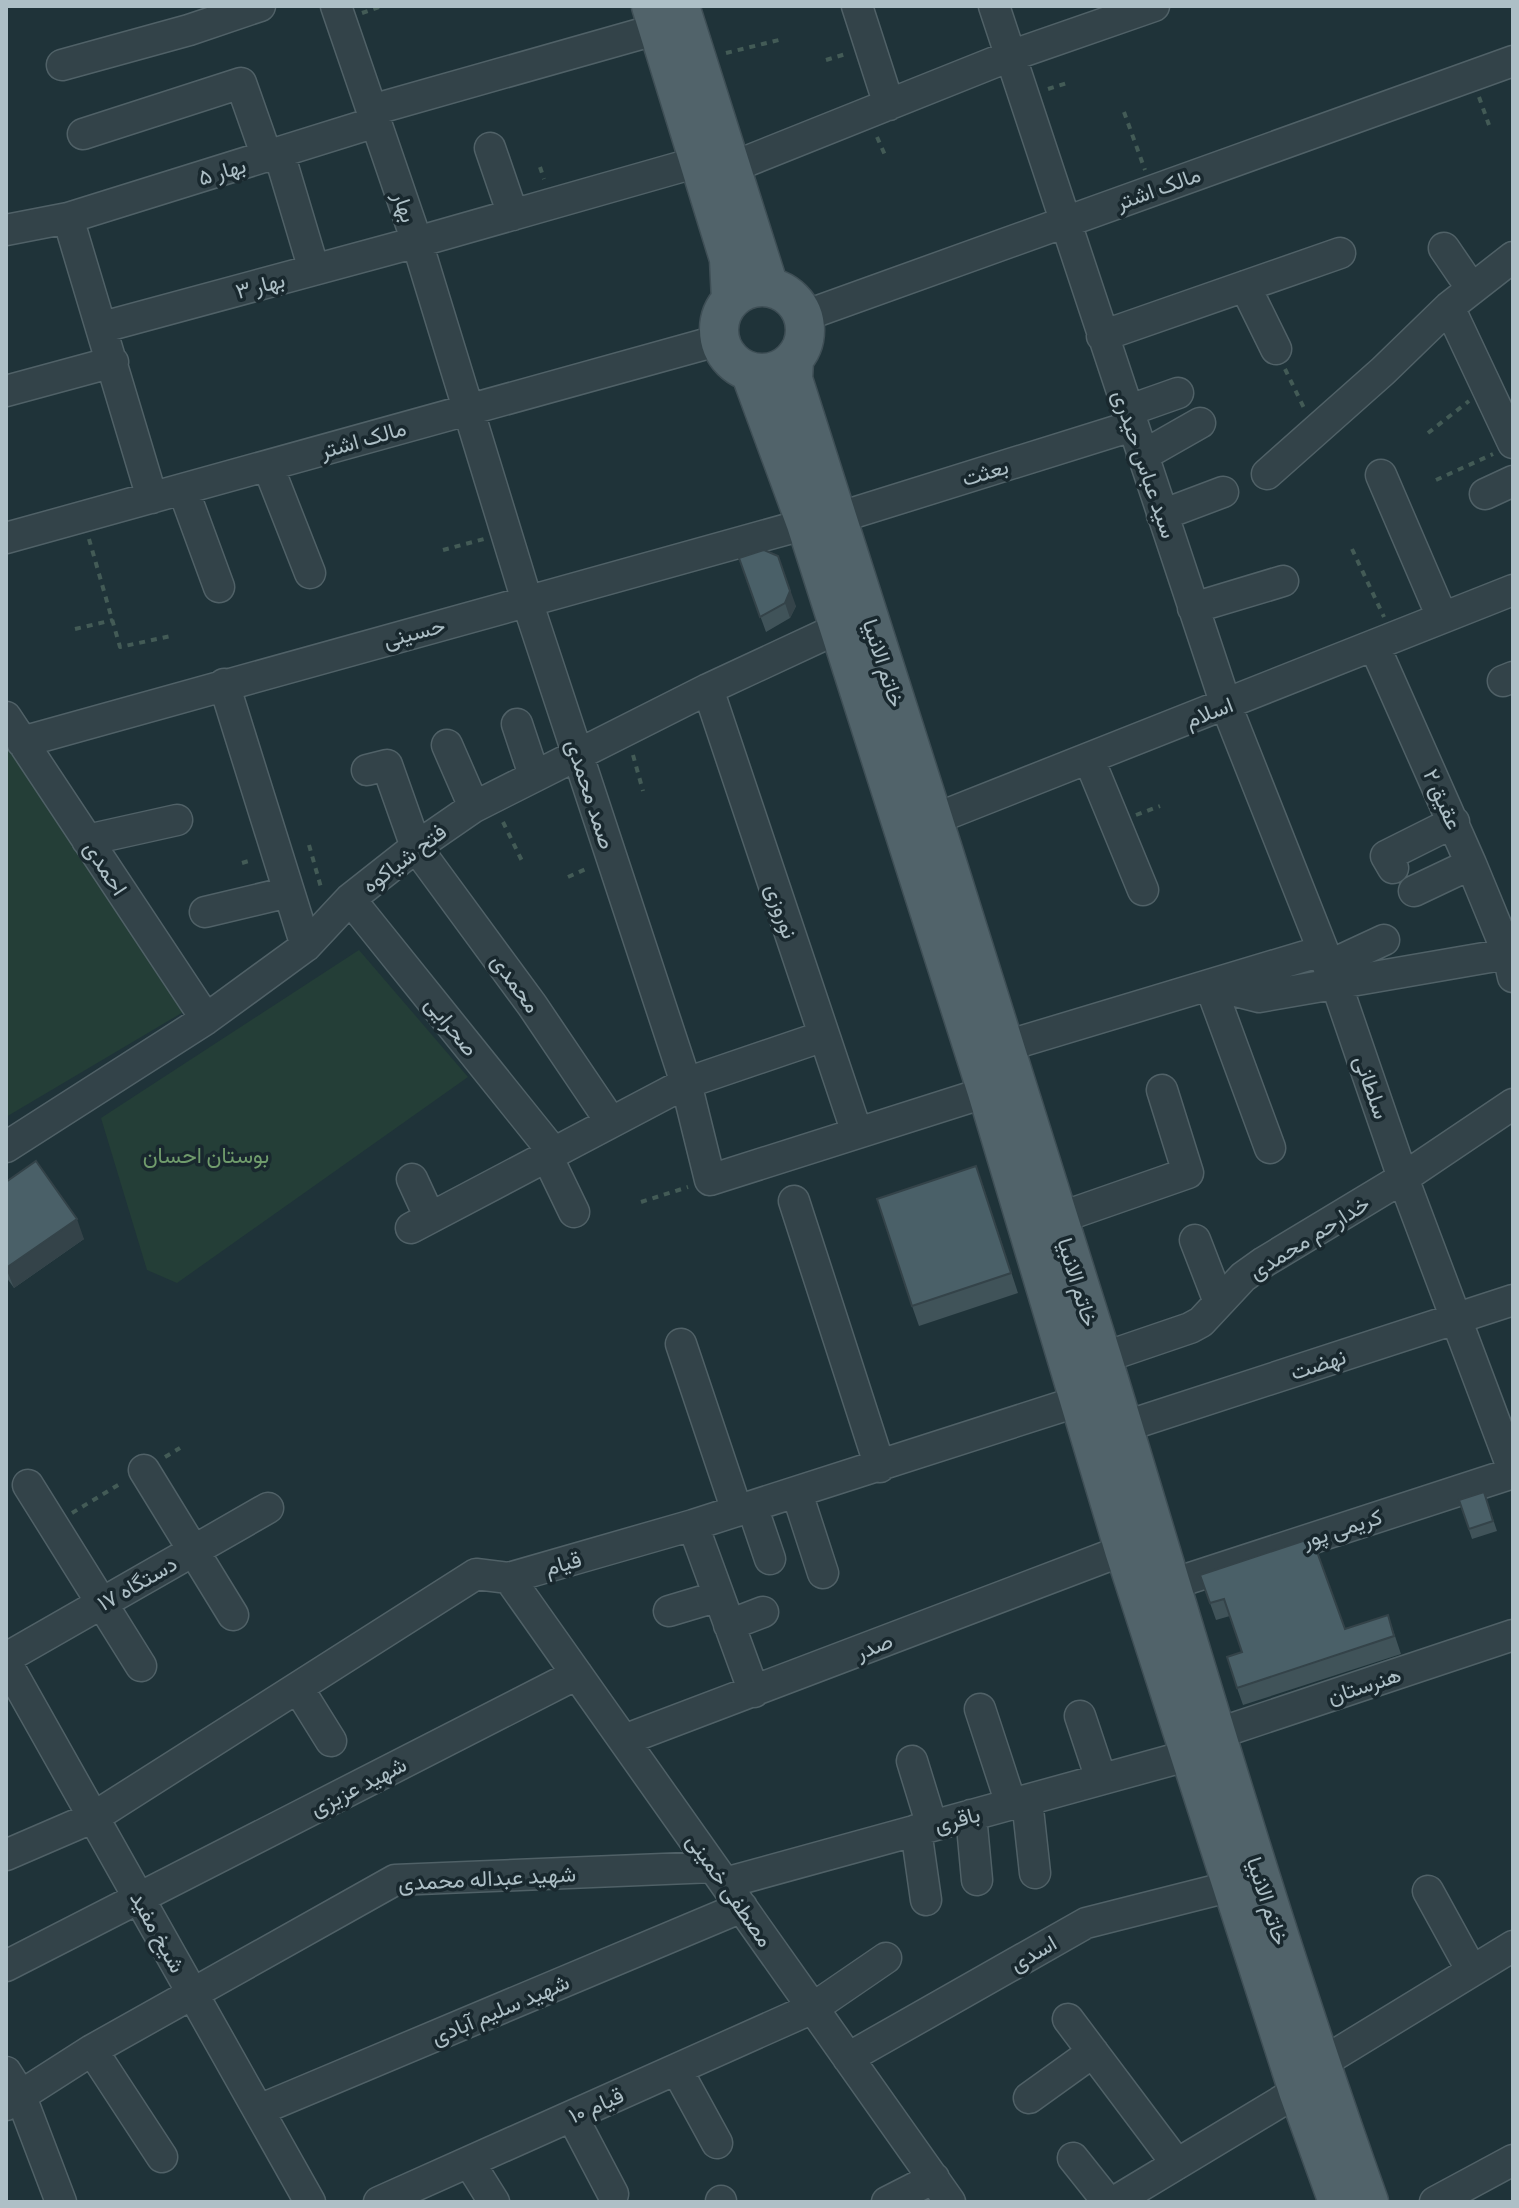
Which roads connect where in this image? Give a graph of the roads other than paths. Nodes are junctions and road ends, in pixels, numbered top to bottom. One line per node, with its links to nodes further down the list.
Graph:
1 (260, 6): 6 (street)
2 (336, 6): 12 (street, بهار)
3 (857, 6): 11 (street)
4 (994, 6): 8 (street, سید عباس حیدری)
5 (1154, 6): 8 (street, بهار ۳)
6 (224, 12): 10 (street)
7 (663, 14): 12 (street, بهار ۵); 16 (main road); 16 (main road)
8 (1010, 56): 11 (street, بهار ۳); 19 (street, سید عباس حیدری)
9 (1513, 61): 19 (street, مالک اشتر)
10 (62, 65)
11 (889, 105): 16 (street, بهار ۳)
12 (374, 116): 15 (street, بهار ۵); 21 (street, بهار)
13 (83, 134): 15 (street)
14 (490, 148): 17 (street)
15 (273, 155): 18 (street, بهار ۵); 25 (street)
16 (714, 165): 17 (street, بهار ۳); 27 (main road); 29 (main road)
17 (513, 215): 21 (street, بهار ۳)
18 (68, 218): 20 (street, بهار ۵); 31 (street)
19 (1064, 222): 30 (street, مالک اشتر); 32 (street, سید عباس حیدری)
20 (6, 230)
21 (417, 242): 25 (street, بهار ۳); 40 (street, بهار)
22 (1444, 248): 28 (street)
23 (1340, 253): 26 (street)
24 (1513, 257): 28 (street)
25 (314, 270): 31 (street, بهار ۳)
26 (1245, 286): 32 (street); 34 (street)
27 (769, 287): 29 (main road); 30 (main road)
28 (1460, 298): 43 (street); 46 (street)
29 (731, 300): 33 (main road)
30 (804, 316): 35 (main road)
31 (103, 327): 36 (street)
32 (1102, 336): 41 (street, سید عباس حیدری)
33 (720, 340): 37 (main road); 40 (street, مالک اشتر)
34 (1276, 349)
35 (794, 360): 37 (main road); 54 (main road, خاتم الانبیا)
36 (113, 362): 38 (street); 52 (street)
37 (750, 372): 54 (main road, خاتم الانبیا)
38 (6, 391)
39 (1178, 393): 41 (street, بعثت)
40 (466, 411): 45 (street, مالک اشتر); 60 (street, صمد محمدی)
41 (1130, 418): 44 (street, سید عباس حیدری); 54 (street, بعثت)
42 (1200, 423): 44 (street)
43 (1508, 434)
44 (1142, 456): 53 (street, سید عباس حیدری)
45 (268, 466): 49 (street, مالک اشتر); 56 (street)
46 (1267, 474)
47 (1381, 475): 62 (street)
48 (1513, 481): 51 (street)
49 (183, 489): 52 (street, مالک اشتر); 58 (street)
50 (1223, 492): 53 (street)
51 (1485, 494)
52 (152, 498): 55 (street, مالک اشتر)
53 (1162, 515): 61 (street, سید عباس حیدری)
54 (822, 521): 60 (street, حسینی); 63 (main road, خاتم الانبیا); 78 (main road, خاتم الانبیا)
55 (6, 538)
56 (310, 573)
57 (1283, 581): 61 (street)
58 (219, 587)
59 (1513, 590): 62 (street, اسلام)
60 (527, 601): 65 (street, حسینی); 71 (street, صمد محمدی)
61 (1193, 608): 67 (street, سید عباس حیدری)
62 (1442, 617): 64 (street, اسلام)
63 (839, 628): 66 (street, فتح شیاکوه); 78 (main road, خاتم الانبیا)
64 (1384, 641): 67 (street, اسلام); 77 (street, عقیق ۲)
65 (224, 684): 69 (street, حسینی); 85 (street)
66 (708, 689): 71 (street, فتح شیاکوه); 94 (street, نوروزی)
67 (1226, 705): 72 (street, اسلام); 91 (street, سلطانی)
68 (517, 724): 74 (street)
69 (14, 730): 79 (street, احمدی)
70 (447, 745): 75 (street)
71 (578, 753): 74 (street, فتح شیاکوه); 96 (street, صمد محمدی)
72 (1089, 759): 78 (street, اسلام); 83 (street)
73 (367, 770): 80 (street, محمدی)
74 (534, 775): 75 (street, فتح شیاکوه)
75 (483, 803): 80 (street, فتح شیاکوه)
76 (177, 820): 79 (street)
77 (1454, 822): 81 (street, عقیق ۲); 82 (street)
78 (919, 826): 95 (main road, خاتم الانبیا); 98 (main road, خاتم الانبیا)
79 (87, 840): 93 (street, احمدی)
80 (416, 847): 86 (street, فتح شیاکوه); 100 (street, محمدی)
81 (1471, 864): 84 (street); 90 (street, عقیق ۲)
82 (1393, 868)
83 (1143, 890)
84 (1414, 891)
85 (289, 892): 87 (street); 89 (street)
86 (340, 910): 89 (street, فتح شیاکوه); 104 (street, صحرایی)
87 (205, 912)
88 (1384, 940): 91 (street)
89 (306, 946): 93 (street, فتح شیاکوه)
90 (1511, 961): 91 (street)
91 (1329, 967): 92 (street); 105 (street, سلطانی)
92 (1210, 985): 95 (street); 103 (street)
93 (206, 1019): 102 (street, فتح شیاکوه)
94 (824, 1036): 96 (street); 101 (street, نوروزی)
95 (1006, 1046): 109 (main road, خاتم الانبیا)
96 (686, 1083): 100 (street); 101 (street, صمد محمدی)
97 (1162, 1090): 109 (street)
98 (987, 1092): 101 (street); 115 (main road, خاتم الانبیا)
99 (1513, 1104): 105 (street, خدارحم محمدی)
100 (611, 1122): 104 (street)
101 (857, 1133)
102 (6, 1147)
103 (1270, 1148)
104 (551, 1154): 106 (street); 108 (street, صحرایی)
105 (1403, 1178): 112 (street, خدارحم محمدی); 113 (street, سلطانی)
106 (412, 1179)
107 (794, 1201): 117 (street)
108 (574, 1212)
109 (1059, 1218): 115 (main road, خاتم الانبیا)
110 (1195, 1240): 112 (street)
111 (1513, 1300): 113 (street, نهضت)
112 (1219, 1302): 115 (street, خدارحم محمدی)
113 (1458, 1318): 116 (street, نهضت); 119 (street, سلطانی)
114 (681, 1344): 123 (street)
115 (1098, 1383): 116 (main road, خاتم الانبیا); 117 (street, قیام); 125 (main road, خاتم الانبیا)
116 (1123, 1427): 130 (main road, خاتم الانبیا)
117 (880, 1467): 121 (street, قیام)
118 (144, 1470): 126 (street)
119 (1513, 1472): 130 (street, کریمی پور)
120 (28, 1485): 132 (street)
121 (797, 1493): 123 (street, قیام); 128 (street)
122 (268, 1508): 126 (street, ۱۷ دستگاه)
123 (745, 1509): 124 (street, قیام); 127 (street)
124 (693, 1525): 129 (street, قیام); 131 (street)
125 (1124, 1550): 142 (street, صدر); 147 (main road, خاتم الانبیا)
126 (194, 1551): 132 (street, ۱۷ دستگاه); 135 (street)
127 (770, 1559)
128 (823, 1573)
129 (509, 1578): 140 (street, مصطفی خمینی); 141 (street, قیام)
130 (1172, 1584): 147 (main road, خاتم الانبیا)
131 (719, 1596): 133 (street); 136 (street)
132 (102, 1603): 138 (street, ۱۷ دستگاه); 139 (street)
133 (669, 1611)
134 (763, 1612): 136 (street)
135 (233, 1615)
136 (729, 1625): 142 (street)
137 (1513, 1635): 147 (street, هنرستان)
138 (6, 1660): 152 (street, شیخ مفید)
139 (141, 1666)
140 (577, 1674): 145 (street, مصطفی خمینی); 160 (street, شهید عزیزی)
141 (298, 1688): 146 (street); 152 (street, قیام)
142 (754, 1692): 145 (street, صدر)
143 (980, 1709): 150 (street)
144 (1080, 1716): 149 (street)
145 (624, 1740): 157 (street, مصطفی خمینی)
146 (331, 1741)
147 (1203, 1745): 149 (street, باقری); 158 (main road, خاتم الانبیا); 173 (main road, خاتم الانبیا)
148 (912, 1761): 153 (street)
149 (1101, 1779): 150 (street, باقری)
150 (1019, 1802): 151 (street, باقری); 155 (street)
151 (971, 1815): 153 (street, باقری); 156 (street)
152 (94, 1817): 154 (street, قیام); 160 (street, شیخ مفید)
153 (924, 1828): 157 (street, باقری); 161 (street)
154 (6, 1855)
155 (1035, 1873)
156 (977, 1880)
157 (727, 1886): 166 (street, شهید عبداله محمدی); 167 (street, مصطفی خمینی); 176 (street, شهید سلیم آبادی)
158 (1232, 1886): 171 (street, اسدی); 173 (main road, خاتم الانبیا)
159 (1428, 1891): 165 (street)
160 (139, 1898): 164 (street, شهید عزیزی); 166 (street, شیخ مفید)
161 (926, 1900)
162 (1513, 1946): 165 (street)
163 (886, 1958): 167 (street, قیام ۱۰)
164 (6, 1966)
165 (1472, 1971): 173 (street)
166 (192, 1992): 169 (street, شهید عبداله محمدی); 176 (street, شیخ مفید)
167 (813, 2008): 171 (street, مصطفی خمینی); 172 (street, قیام ۱۰)
168 (1068, 2019): 170 (street)
169 (92, 2050): 174 (street, شهید عبداله محمدی); 179 (street)
170 (1093, 2052): 175 (street); 183 (street)
171 (848, 2058): 184 (street, مصطفی خمینی)
172 (677, 2070): 177 (street, قیام ۱۰); 178 (street)
173 (1309, 2077): 183 (street); 193 (main road, خاتم الانبیا); 194 (main road, خاتم الانبیا)
174 (11, 2091): 186 (street)
175 (1029, 2098)
176 (259, 2110): 187 (street, شیخ مفید)
177 (572, 2116): 182 (street, قیام ۱۰); 185 (street)
178 (717, 2143)
179 (162, 2157)
180 (1073, 2158): 191 (street)
181 (1513, 2160): 195 (street)
182 (469, 2162): 188 (street, قیام ۱۰); 189 (street)
183 (1177, 2164): 192 (street)
184 (942, 2190): 190 (street)
185 (613, 2194)
186 (58, 2201)
187 (310, 2202)
188 (379, 2202)
189 (494, 2202)
190 (887, 2202)
191 (1108, 2202)
192 (1114, 2202)
193 (1338, 2202)
194 (1369, 2202)
195 (1435, 2202)

